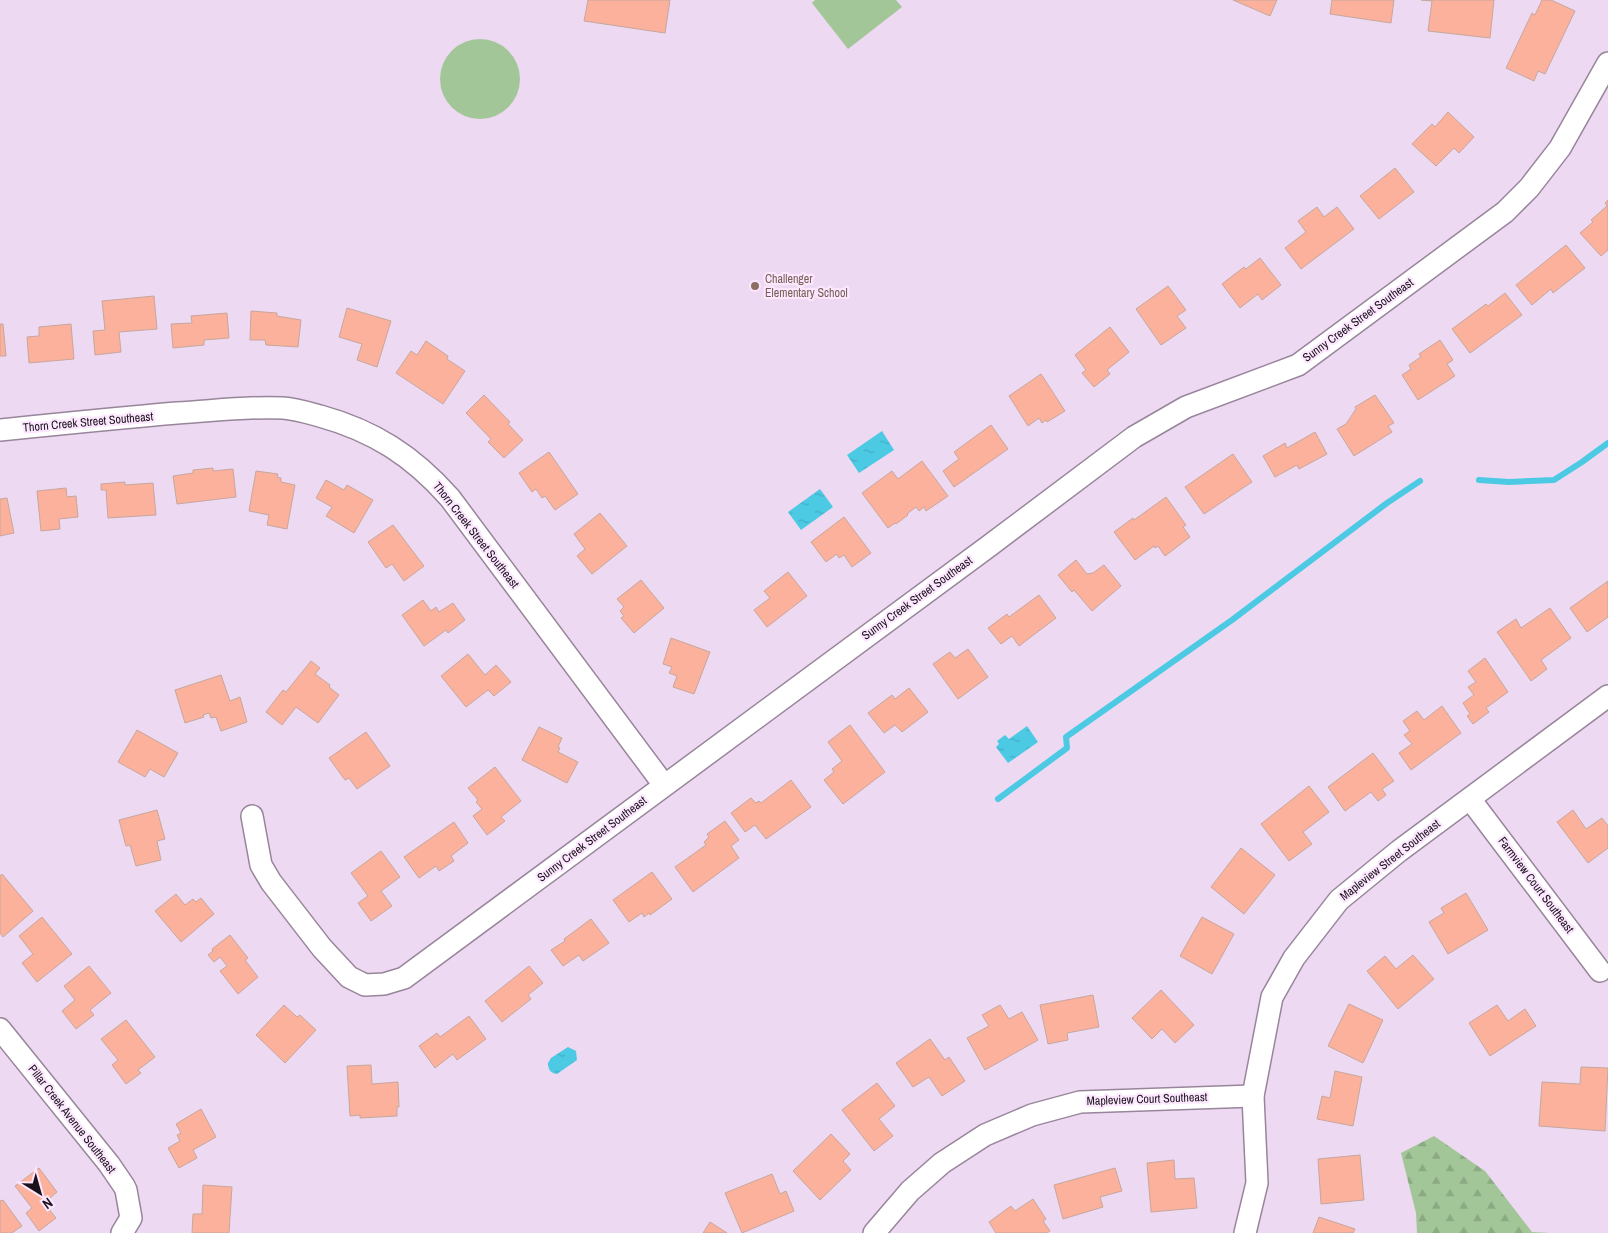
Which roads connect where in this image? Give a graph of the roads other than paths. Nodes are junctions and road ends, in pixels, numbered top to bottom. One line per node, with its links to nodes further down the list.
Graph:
1 (1608, 63): 4 (street, Sunny Creek Street Southeast)
2 (0, 430): 4 (street, Thorn Creek Street Southeast)
3 (1608, 696): 5 (street, Mapleview Street Southeast)
4 (664, 785): 6 (street, Sunny Creek Street Southeast)
5 (1470, 799): 7 (street, Farmview Court Southeast); 9 (street, Mapleview Street Southeast)
6 (252, 816)
7 (1600, 971)
8 (0, 1029): 10 (street, Pillar Creek Avenue Southeast)
9 (1253, 1096): 11 (street, Mapleview Court Southeast); 12 (street, Mapleview Street Southeast)
10 (126, 1224)
11 (874, 1233)
12 (1245, 1233)

